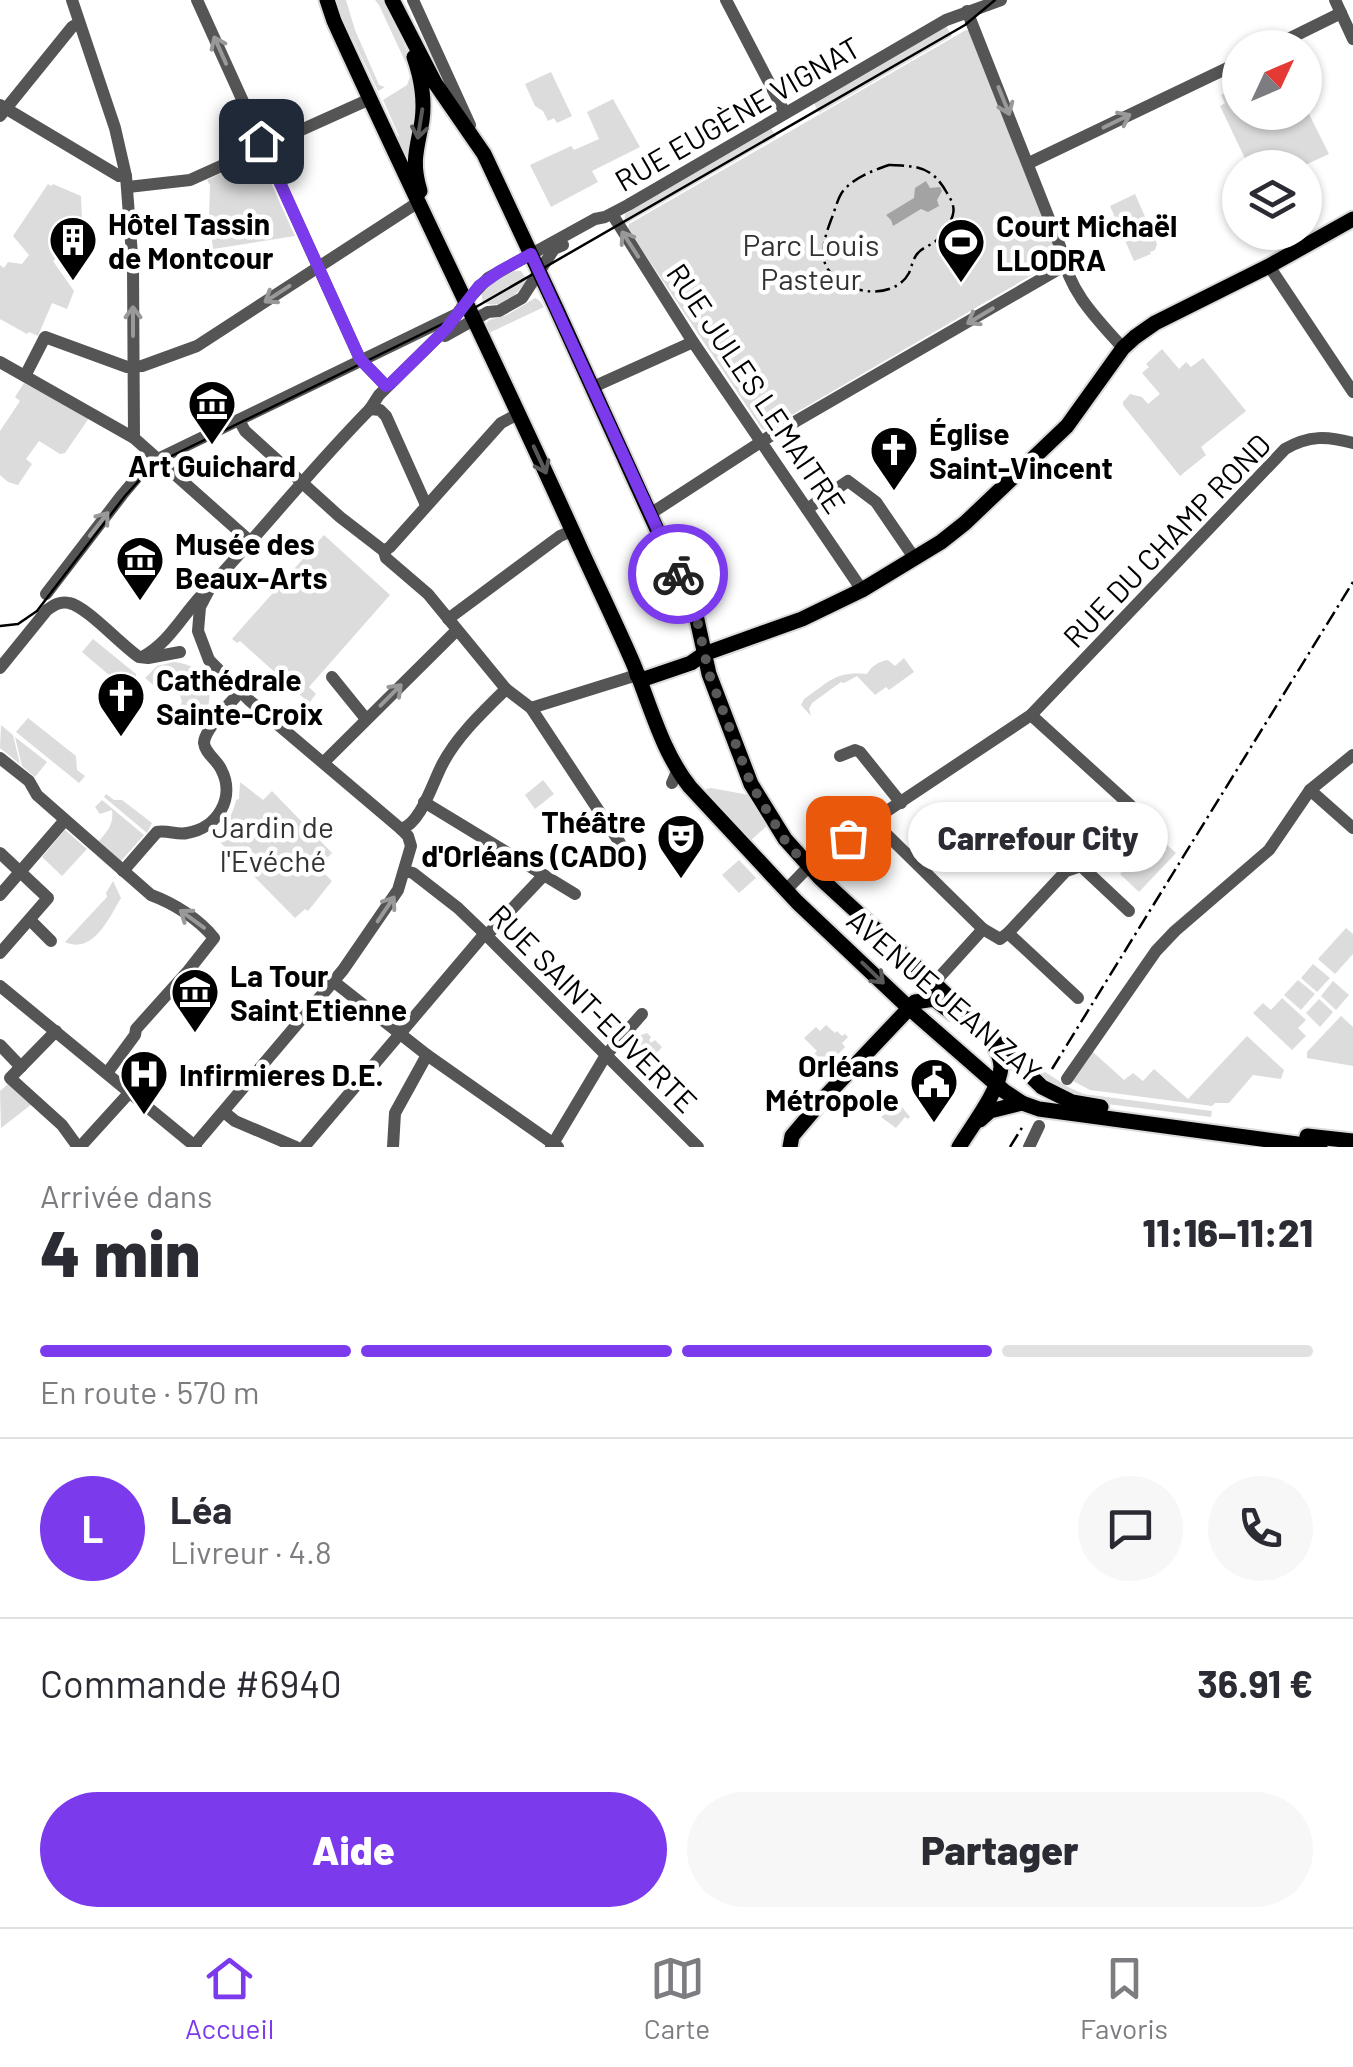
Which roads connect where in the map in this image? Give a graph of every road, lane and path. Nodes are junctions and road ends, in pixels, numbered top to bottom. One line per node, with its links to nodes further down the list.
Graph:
1 (72, 0): 10 (street)
2 (197, 0): 17 (street, one-way to 2)
3 (326, 0): 14 (main road)
4 (389, 0): 18 (main road, AVENUE JEAN ZAY); 24 (main road, one-way to 24)
5 (415, 0): 18 (street)
6 (726, 0): 16 (street)
7 (1002, 0): 9 (street, RUE EUGÈNE VIGNAT)
8 (1338, 7): 11 (street); 12 (street)
9 (967, 11): 16 (street, RUE EUGÈNE VIGNAT); 19 (street, one-way to 19)
10 (79, 23): 15 (street); 20 (street)
11 (1300, 30)
12 (1353, 40)
13 (1222, 71): 19 (street, one-way to 13)
14 (370, 99): 17 (street); 21 (main road)
15 (2, 110): 20 (street)
16 (786, 112): 22 (street, RUE EUGÈNE VIGNAT)
17 (264, 148): 20 (street); 28 (street)
18 (484, 154): 25 (main road, AVENUE JEAN ZAY)
19 (1029, 164): 26 (street)
20 (125, 180): 35 (street, one-way to 20)
21 (418, 203): 24 (main road); 28 (street)
22 (608, 216): 25 (street, RUE EUGÈNE VIGNAT); 29 (street, RUE EUGÈNE VIGNAT); 31 (street, RUE JULES LEMAITRE, one-way to 22)
23 (1353, 219): 27 (main road)
24 (433, 232): 30 (main road, AVENUE JEAN ZAY)
25 (532, 250): 29 (main road, AVENUE JEAN ZAY); 30 (street, RUE EUGÈNE VIGNAT)
26 (1064, 266): 32 (street); 43 (street, one-way to 43)
27 (1269, 266): 32 (main road); 38 (street)
28 (319, 267): 34 (street); 35 (street, one-way to 35)
29 (540, 274): 30 (street, RUE EUGÈNE VIGNAT); 37 (main road, AVENUE JEAN ZAY)
30 (473, 316): 34 (street); 39 (street); 39 (street); 39 (street); 40 (main road, AVENUE JEAN ZAY)
31 (693, 342): 37 (street); 43 (street, RUE JULES LEMAITRE)
32 (1123, 348): 53 (main road)
33 (0, 362): 36 (street)
34 (362, 362): 39 (street); 41 (street)
35 (134, 366): 36 (street); 42 (street)
36 (25, 376): 42 (street)
37 (592, 387): 49 (main road, AVENUE JEAN ZAY)
38 (1353, 392)
39 (381, 397): 46 (street); 47 (street)
40 (518, 414): 47 (street); 50 (main road, AVENUE JEAN ZAY, one-way to 50)
41 (240, 420): 45 (street); 46 (street)
42 (134, 438): 45 (street)
43 (761, 442): 48 (street, RUE JULES LEMAITRE); 49 (street)
44 (1353, 443): 70 (street, RUE DU CHAMP ROND)
45 (158, 460): 51 (street); 56 (street, one-way to 45)
46 (304, 484): 51 (street); 52 (street)
47 (426, 505): 52 (street)
48 (807, 509): 53 (street); 55 (street, RUE JULES LEMAITRE)
49 (650, 514): 62 (main road, AVENUE JEAN ZAY)
50 (572, 530): 57 (street); 65 (main road, AVENUE JEAN ZAY)
51 (252, 542): 54 (street)
52 (385, 554): 57 (street)
53 (915, 559): 55 (main road)
54 (210, 588): 58 (street); 59 (street)
55 (862, 590): 62 (main road)
56 (46, 594)
57 (452, 624): 67 (street); 71 (street, one-way to 57)
58 (174, 629): 59 (street); 61 (street); 63 (street)
59 (199, 634): 61 (street); 68 (street)
60 (5, 651): 63 (street); 64 (street)
61 (180, 652): 63 (street)
62 (704, 654): 65 (main road); 86 (main road, AVENUE JEAN ZAY)
63 (142, 657)
64 (0, 668)
65 (637, 675): 69 (street); 91 (main road, AVENUE JEAN ZAY)
66 (332, 677): 71 (street)
67 (506, 689): 69 (street); 77 (street)
68 (240, 692): 83 (street); 87 (street)
69 (531, 708): 84 (street)
70 (1031, 715): 78 (street, RUE DU CHAMP ROND); 79 (street)
71 (366, 719): 75 (street)
72 (1353, 755): 76 (street)
73 (840, 756): 78 (street)
74 (0, 758): 80 (street)
75 (326, 760)
76 (1310, 790): 82 (street); 117 (street)
77 (424, 802): 83 (street); 90 (street)
78 (901, 803): 81 (street, RUE DU CHAMP ROND)
79 (1130, 805)
80 (65, 820): 87 (street); 89 (street)
81 (873, 821): 86 (street, RUE DU CHAMP ROND); 96 (street)
82 (1353, 828)
83 (401, 830): 88 (street)
84 (620, 842)
85 (0, 853): 89 (street)
86 (808, 861): 91 (street, RUE DU CHAMP ROND); 102 (main road, AVENUE JEAN ZAY)
87 (123, 871): 115 (street, one-way to 87)
88 (405, 871): 98 (street, RUE SAINT-EUVERTE); 101 (street, one-way to 88)
89 (20, 872): 93 (street); 95 (street)
90 (544, 875): 92 (street); 98 (street)
91 (786, 890): 106 (main road, AVENUE JEAN ZAY, one-way to 106)
92 (575, 894)
93 (0, 895)
94 (1128, 911): 97 (street)
95 (30, 920): 99 (street); 100 (street)
96 (983, 929): 97 (street); 102 (street)
97 (1008, 933): 104 (street)
98 (486, 934): 109 (street); 113 (street, RUE SAINT-EUVERTE)
99 (51, 941)
100 (0, 953)
101 (333, 981): 109 (street); 122 (street)
102 (934, 983): 105 (main road, AVENUE JEAN ZAY)
103 (0, 986): 108 (street)
104 (1078, 998)
105 (950, 1004): 106 (main road); 110 (main road, AVENUE JEAN ZAY); 114 (main road)
106 (909, 1008): 118 (main road, AVENUE JEAN ZAY); 132 (main road)
107 (642, 1014): 113 (street)
108 (56, 1031): 115 (street); 116 (street)
109 (400, 1033): 112 (street); 129 (street)
110 (991, 1038): 114 (main road); 119 (main road, AVENUE JEAN ZAY)
111 (0, 1045): 116 (street)
112 (427, 1055): 126 (street); 130 (street)
113 (606, 1055): 126 (street); 131 (street, RUE SAINT-EUVERTE)
114 (999, 1056): 118 (main road); 119 (main road)
115 (107, 1073): 120 (street)
116 (10, 1077): 127 (street)
117 (1067, 1079)
118 (996, 1084): 121 (main road, AVENUE JEAN ZAY); 124 (main road)
119 (1042, 1088): 125 (main road, AVENUE JEAN ZAY)
120 (130, 1092): 127 (street); 128 (street)
121 (1022, 1103): 124 (main road); 134 (main road, AVENUE JEAN ZAY)
122 (224, 1112): 128 (street); 129 (street)
123 (1039, 1126): 133 (street)
124 (962, 1141)
125 (1353, 1141)
126 (554, 1146)
127 (79, 1147)
128 (195, 1147)
129 (300, 1147)
130 (393, 1147)
131 (698, 1147)
132 (790, 1147)
133 (1028, 1147)
134 (1320, 1147)

